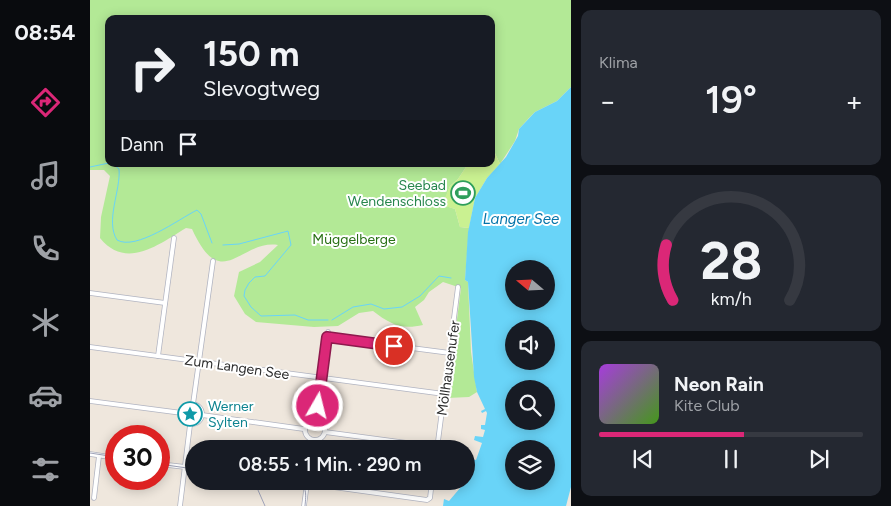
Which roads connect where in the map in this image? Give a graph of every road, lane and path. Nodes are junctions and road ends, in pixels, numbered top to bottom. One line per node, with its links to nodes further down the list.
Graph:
1 (174, 238): 5 (street)
2 (213, 261): 9 (street)
3 (458, 287): 7 (street, Möllhausenufer)
4 (90, 293): 5 (street)
5 (165, 303): 8 (street)
6 (90, 347): 8 (street, Zum Langen See)
7 (450, 353): 10 (street); 11 (street, Möllhausenufer)
8 (158, 356): 9 (street, Zum Langen See)
9 (199, 361): 10 (street, Zum Langen See); 13 (street)
10 (322, 378): 11 (street, Zum Langen See); 16 (street)
11 (444, 394): 23 (street, Möllhausenufer)
12 (90, 400): 14 (street)
13 (194, 404): 14 (street); 15 (street)
14 (182, 413): 17 (street)
15 (202, 415): 17 (street); 18 (street)
16 (316, 420): 18 (street); 19 (street)
17 (190, 425): 20 (street)
18 (304, 429): 21 (street)
19 (325, 432): 21 (street); 22 (street)
20 (188, 440)
21 (313, 440)
22 (381, 440)
23 (438, 440)
24 (90, 454): 25 (street)
25 (100, 456): 26 (street); 32 (street)
26 (105, 457)
27 (170, 465): 28 (street)
28 (185, 467): 33 (street)
29 (307, 490): 35 (street)
30 (365, 490): 31 (street)
31 (430, 490)
32 (94, 498)
33 (180, 506): 34 (street)
34 (184, 506)
35 (304, 506)

